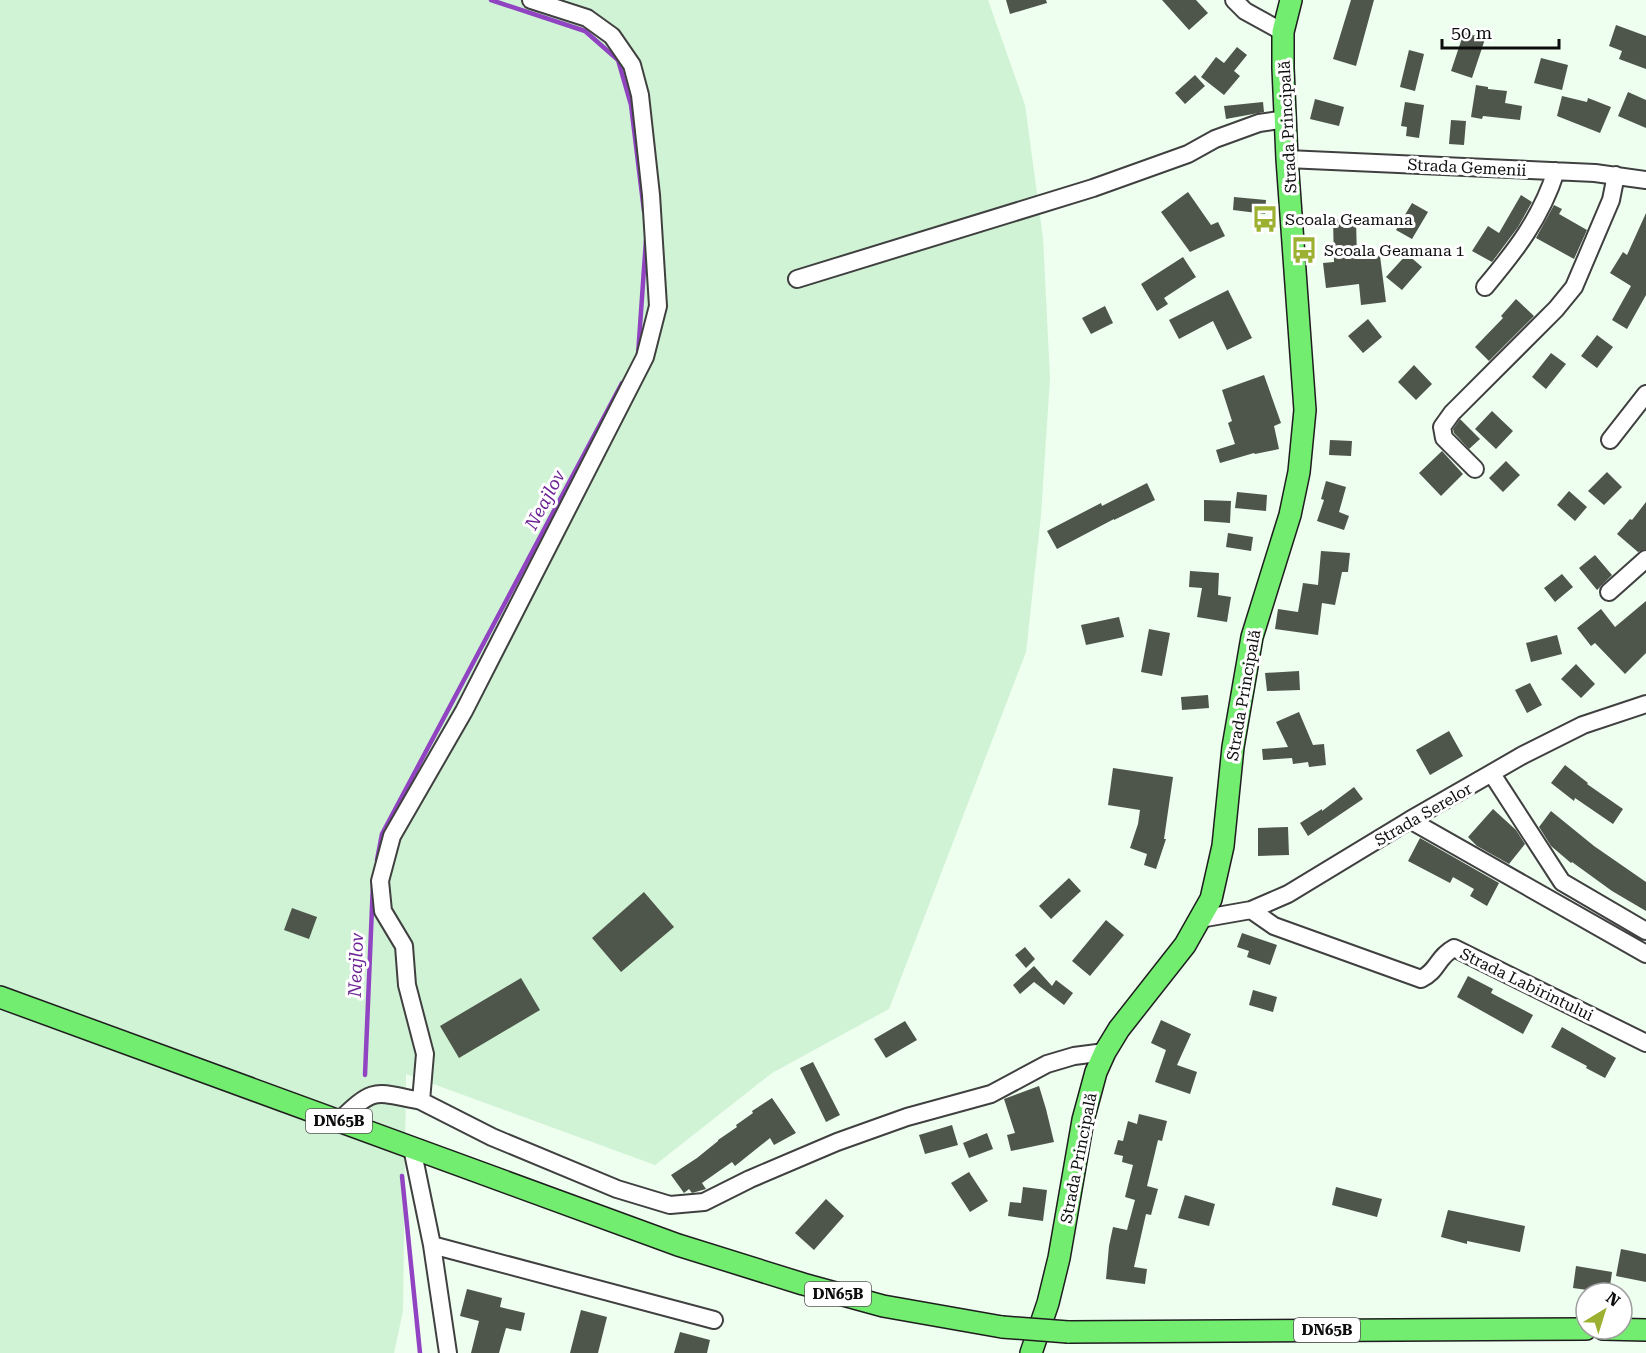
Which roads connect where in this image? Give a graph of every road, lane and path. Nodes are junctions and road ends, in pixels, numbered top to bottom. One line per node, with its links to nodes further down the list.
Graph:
1 (531, 0): 27 (street)
2 (1234, 0): 4 (street)
3 (1291, 0): 4 (main road, Strada Principală)
4 (1283, 32): 5 (main road, Strada Principală)
5 (1286, 120): 6 (main road, Strada Principală); 10 (street)
6 (1287, 159): 7 (street, Strada Gemenii); 21 (main road, Strada Principală)
7 (1556, 171): 8 (street, Strada Gemenii); 11 (street)
8 (1616, 175): 9 (street, Strada Gemenii); 14 (street)
9 (1646, 179)
10 (797, 279)
11 (1485, 287)
12 (1646, 394): 13 (street)
13 (1610, 440)
14 (1475, 469)
15 (1646, 559): 16 (street)
16 (1609, 592)
17 (1646, 704): 18 (street, Strada Serelor)
18 (1492, 774): 19 (street, Strada Serelor); 22 (street)
19 (1410, 820): 20 (street, Strada Serelor); 23 (street)
20 (1251, 910): 21 (street, Strada Serelor); 25 (street, Strada Labirintului)
21 (1200, 920): 26 (main road, Strada Principală)
22 (1646, 931)
23 (1646, 954)
24 (0, 997): 28 (main road, DN65B)
25 (1646, 1043)
26 (1105, 1052): 27 (street); 34 (main road, Strada Principală)
27 (421, 1101): 28 (street)
28 (339, 1121): 29 (main road, DN65B)
29 (412, 1148): 30 (street); 32 (main road, DN65B, bridge)
30 (432, 1245): 31 (street); 33 (street)
31 (714, 1320)
32 (1574, 1329)
33 (448, 1353)
34 (1031, 1353)

